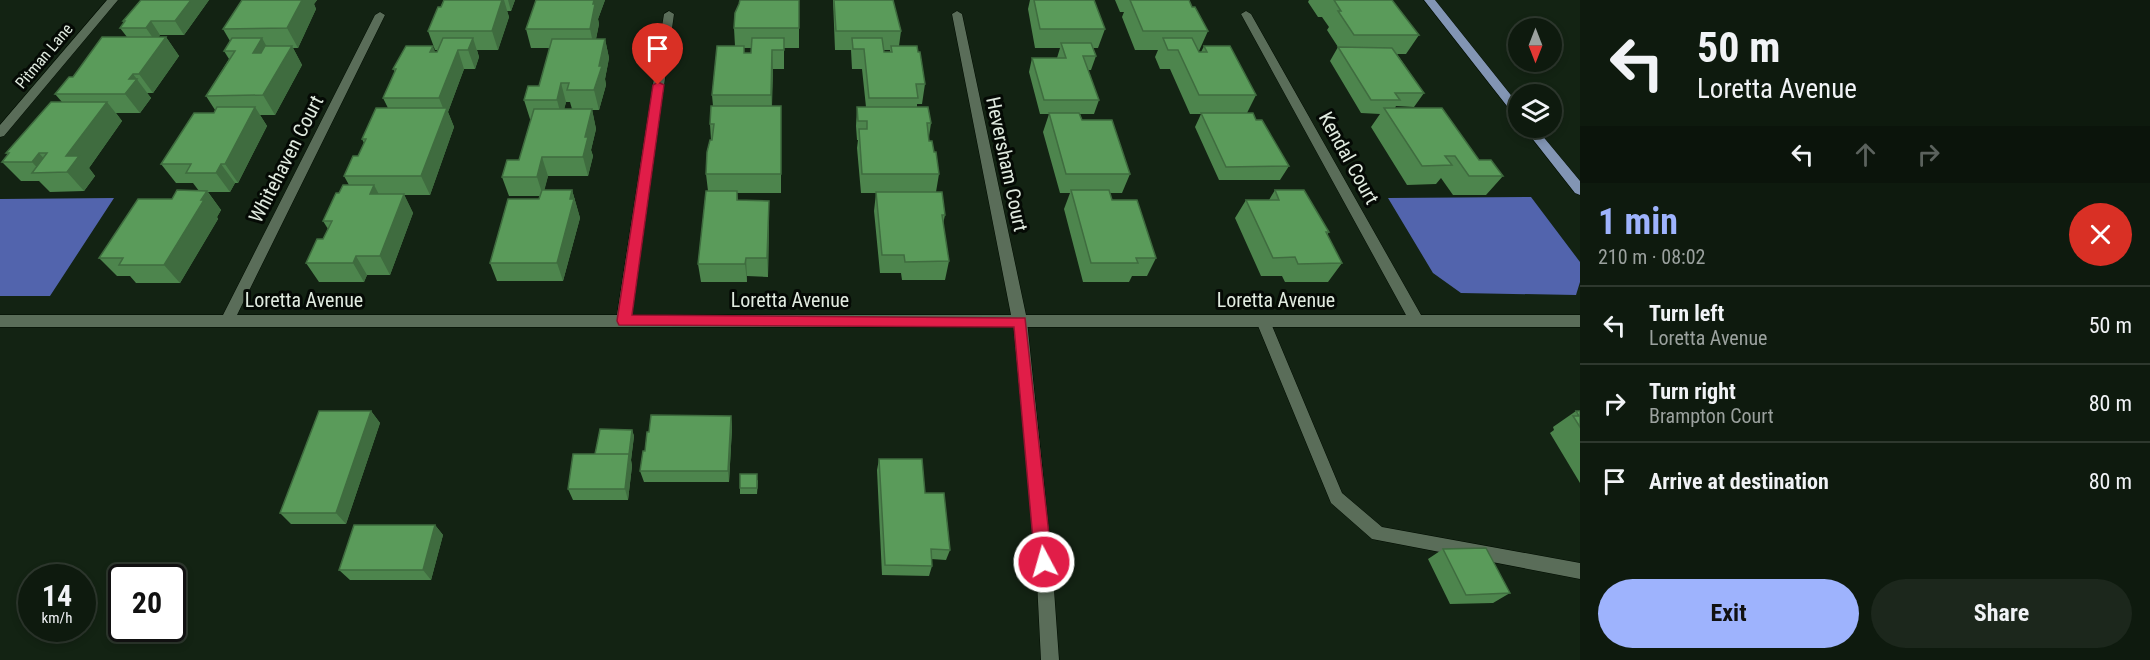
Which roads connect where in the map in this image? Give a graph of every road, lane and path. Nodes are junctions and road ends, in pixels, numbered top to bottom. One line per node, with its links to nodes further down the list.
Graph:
1 (113, 0): 8 (street, Pitman Lane)
2 (1429, 0): 7 (main road)
3 (669, 14): 13 (street)
4 (957, 14): 14 (street, Heversham Court)
5 (1246, 14): 16 (street, Kendal Court)
6 (380, 15): 12 (street, Whitehaven Court)
7 (1508, 99)
8 (0, 134)
9 (1538, 138): 10 (main road)
10 (1580, 190)
11 (0, 321): 12 (street, Loretta Avenue)
12 (227, 321): 13 (street, Loretta Avenue)
13 (624, 321): 14 (street, Loretta Avenue)
14 (1020, 321): 15 (street, Loretta Avenue); 19 (lane)
15 (1263, 321): 16 (street, Loretta Avenue); 18 (lane)
16 (1417, 321): 17 (street, Loretta Avenue)
17 (1580, 321)
18 (1580, 571)
19 (1050, 660)

